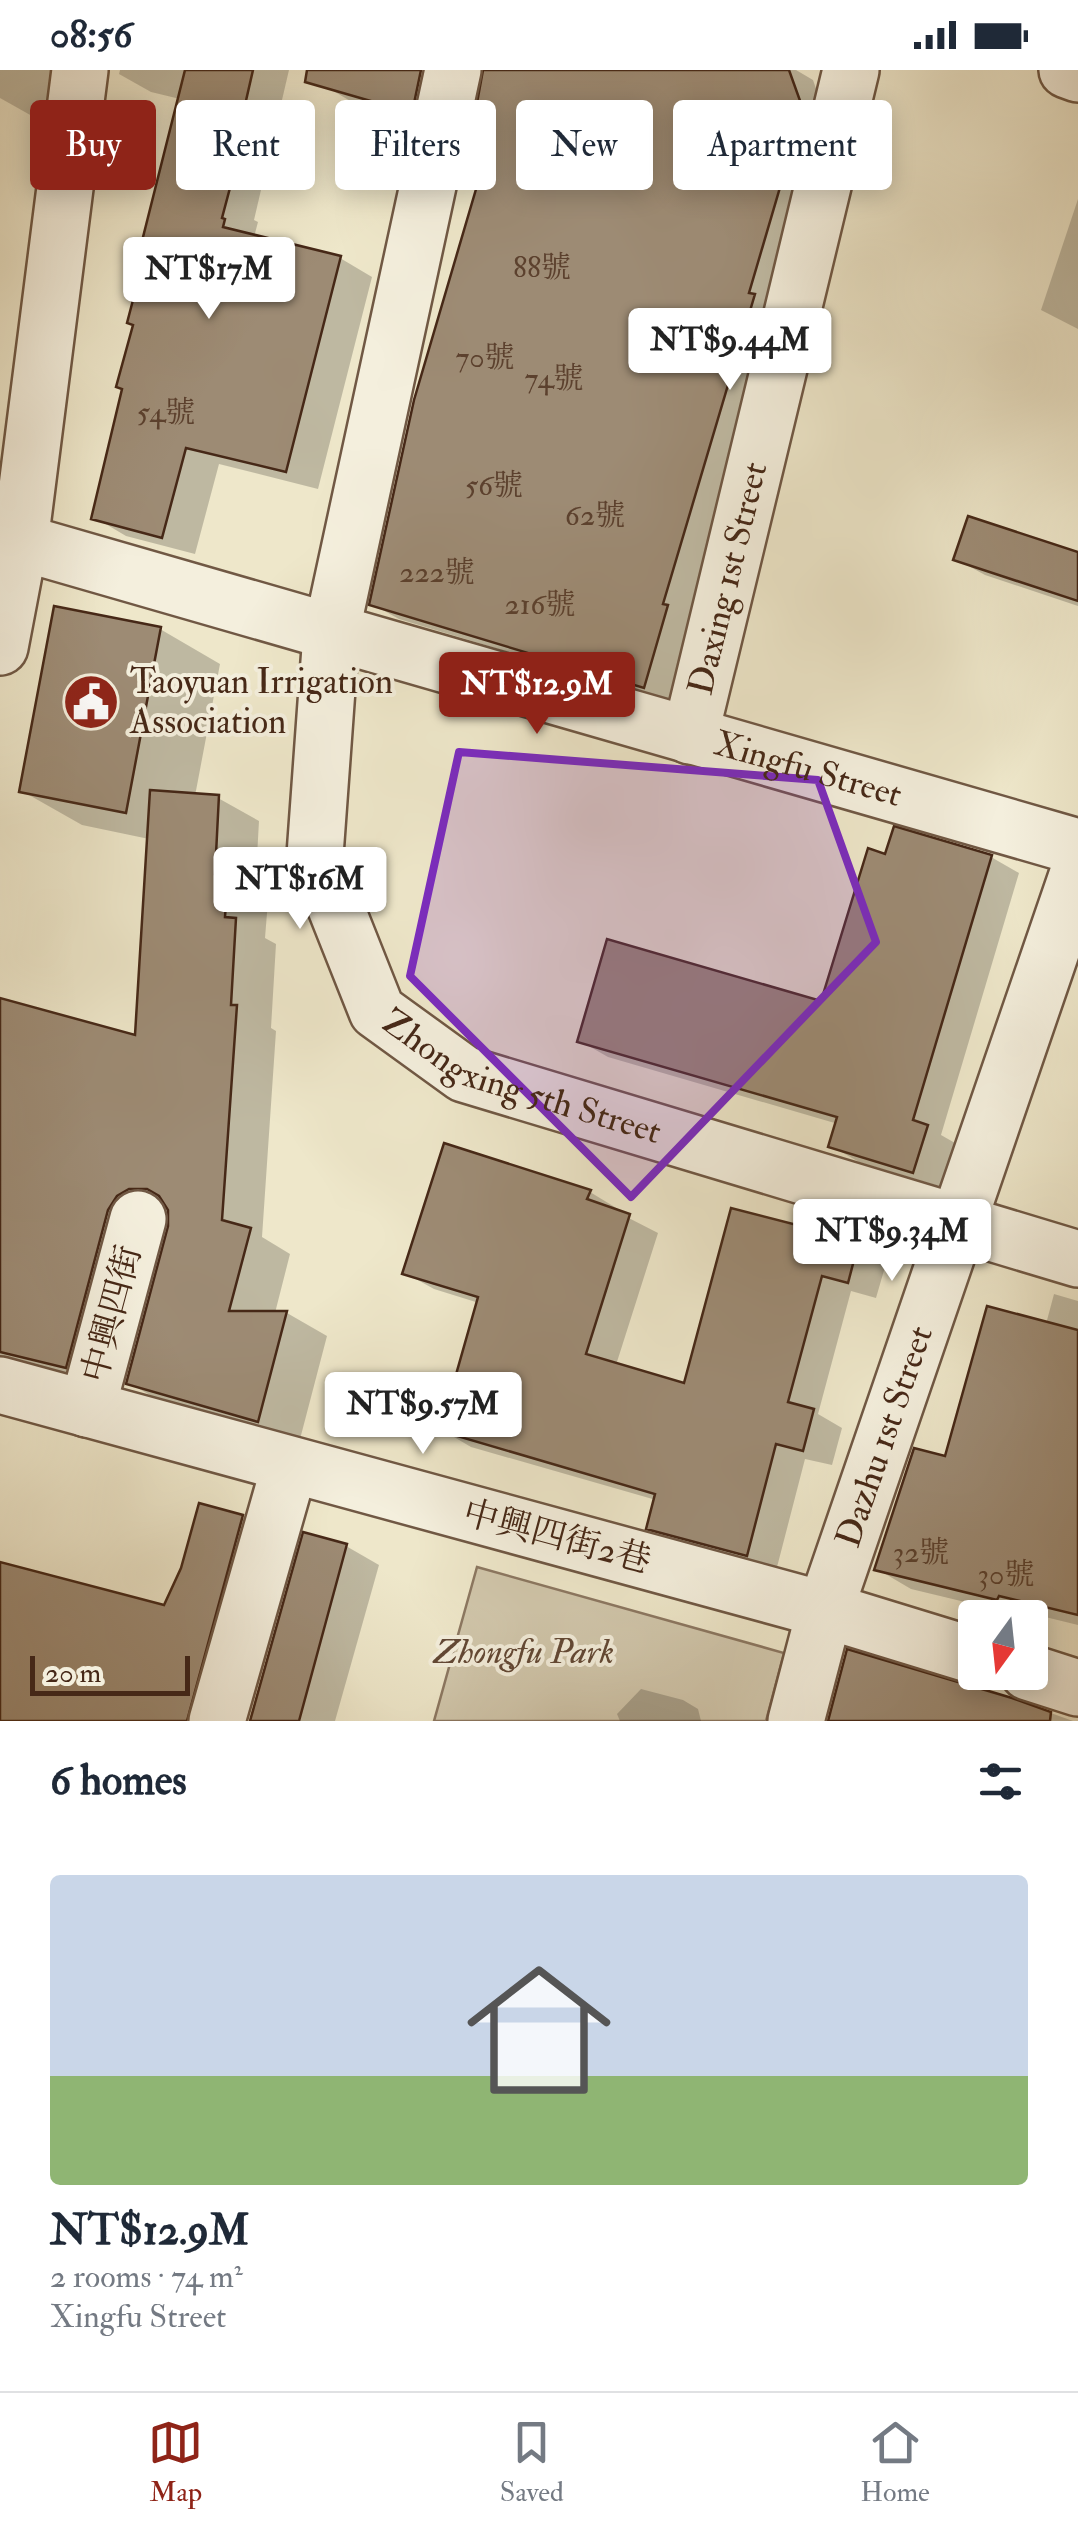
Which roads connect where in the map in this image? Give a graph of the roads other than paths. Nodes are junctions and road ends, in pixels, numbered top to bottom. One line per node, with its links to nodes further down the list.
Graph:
1 (80, 70): 6 (street)
2 (453, 70): 7 (street, Zhongxing 5th Street)
3 (852, 70): 9 (street, Daxing 1st Street)
4 (1067, 70): 5 (street)
5 (1078, 74)
6 (20, 542): 7 (street, Xingfu Street); 8 (street)
7 (331, 634): 9 (street, Xingfu Street); 13 (street, Zhongxing 5th Street)
8 (0, 647)
9 (690, 736): 10 (street, Xingfu Street)
10 (1078, 848)
11 (1078, 873): 13 (street, Dazhu 1st Street)
12 (138, 1219): 16 (street, 中興四街)
13 (958, 1222): 14 (street, Zhongxing 5th Street); 18 (street, Dazhu 1st Street)
14 (1078, 1258)
15 (0, 1385): 16 (street, 中興四街2巷)
16 (86, 1409): 17 (street, 中興四街2巷)
17 (290, 1465): 18 (street, 中興四街2巷); 22 (street)
18 (824, 1610): 19 (street, 中興四街2巷); 23 (street, Dazhu 1st Street)
19 (958, 1651)
20 (1048, 1678): 21 (street)
21 (1078, 1688)
22 (217, 1721)
23 (796, 1721)

